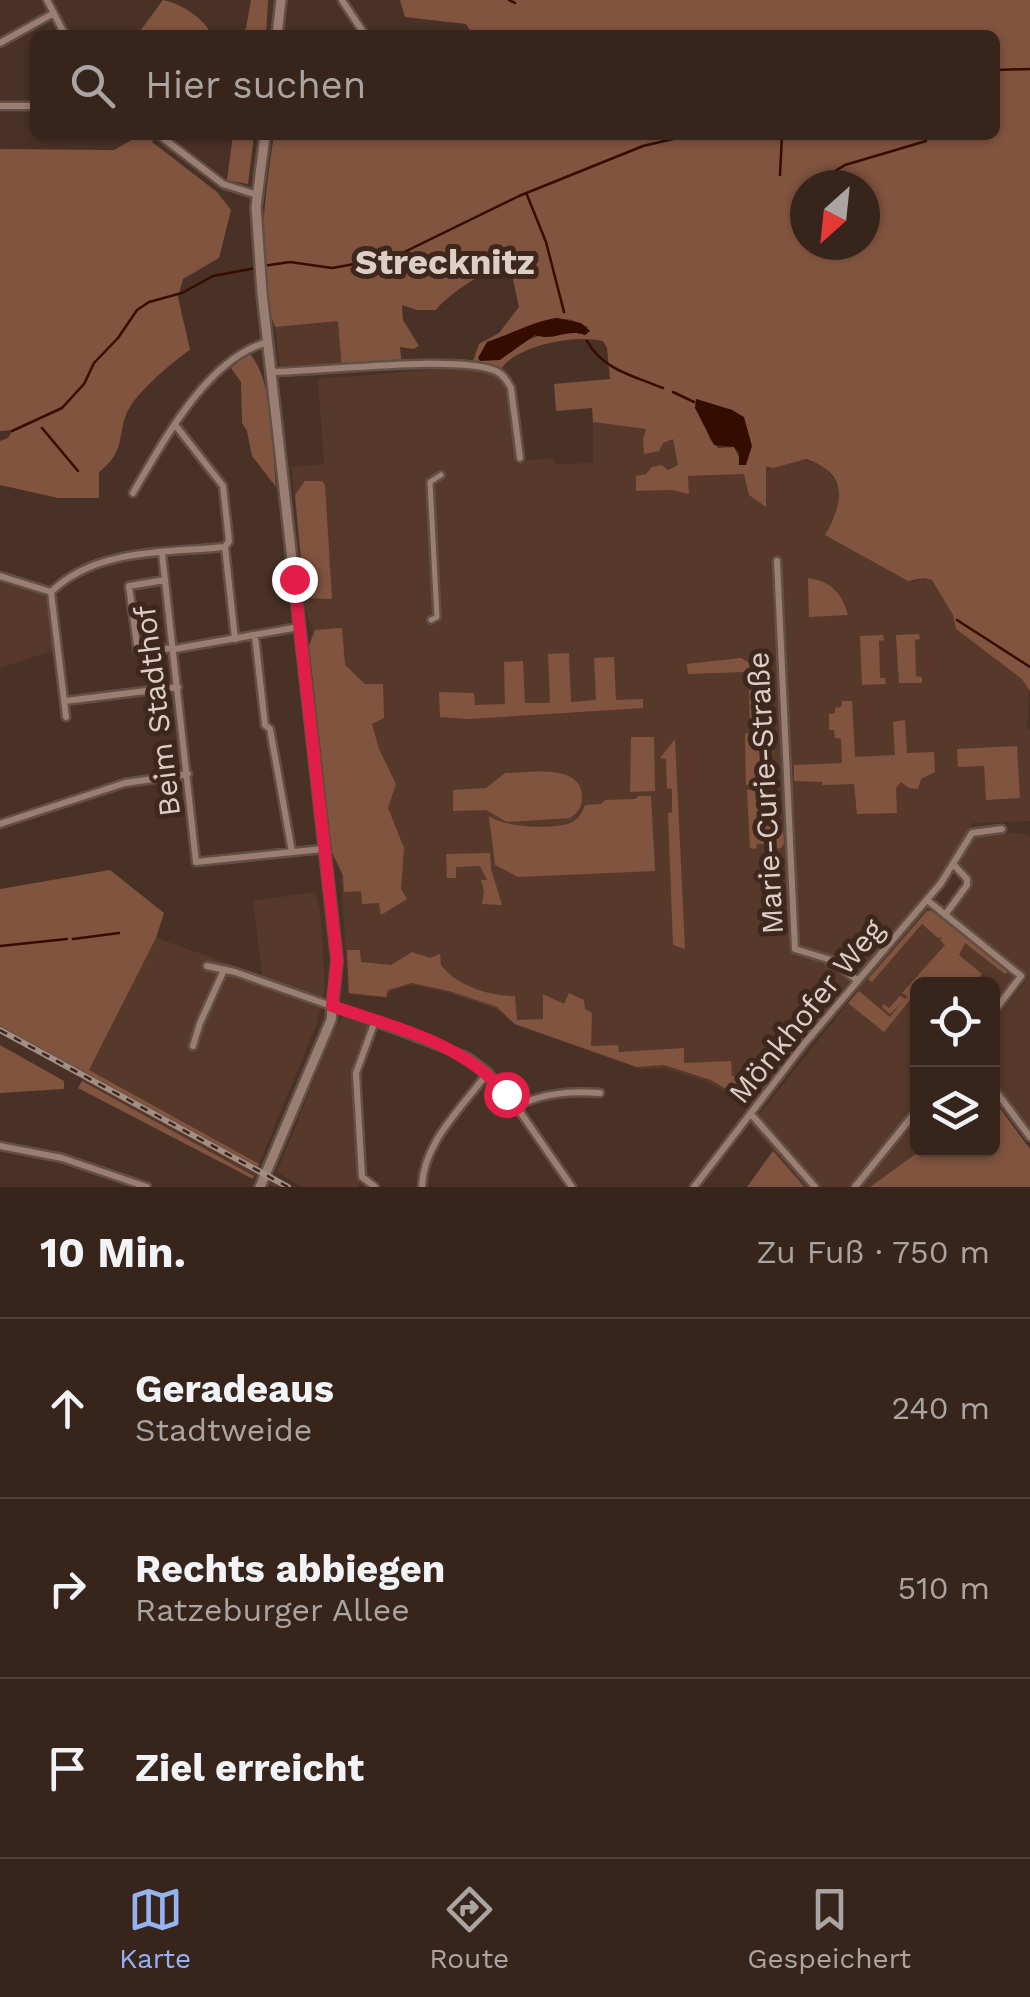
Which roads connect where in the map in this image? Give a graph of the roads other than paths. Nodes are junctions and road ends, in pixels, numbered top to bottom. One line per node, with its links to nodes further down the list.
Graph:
1 (48, 0): 4 (street)
2 (281, 0): 6 (main road)
3 (342, 0): 7 (street)
4 (54, 13): 5 (street); 8 (street)
5 (62, 30)
6 (278, 30)
7 (362, 30)
8 (0, 43)
9 (0, 106): 10 (street)
10 (30, 106)
11 (166, 140): 13 (street)
12 (264, 140): 13 (main road)
13 (257, 195): 14 (main road)
14 (268, 342): 15 (main road); 16 (street)
15 (271, 372): 17 (street); 27 (main road)
16 (176, 426): 19 (street); 20 (street)
17 (520, 458)
18 (441, 475): 26 (street)
19 (133, 492)
20 (225, 547): 21 (street); 29 (street)
21 (162, 554): 24 (street, Beim Stadthof); 25 (street)
22 (776, 561): 44 (street, Marie-Curie-Straße)
23 (0, 576): 25 (street)
24 (164, 580): 30 (street, Beim Stadthof); 30 (street)
25 (51, 592): 32 (street)
26 (431, 620)
27 (299, 628): 28 (street); 37 (main road)
28 (256, 636): 29 (street); 38 (street)
29 (235, 639): 30 (street)
30 (174, 648): 31 (street, Beim Stadthof)
31 (178, 686): 32 (street); 34 (street, Beim Stadthof)
32 (65, 700): 33 (street)
33 (66, 716)
34 (188, 774): 35 (street); 38 (street, Beim Stadthof)
35 (0, 824)
36 (1002, 829): 39 (street, Mönkhofer Weg)
37 (323, 850): 38 (street); 46 (main road)
38 (292, 852)
39 (954, 865): 40 (street, Mönkhofer Weg); 41 (street, Mönkhofer Weg)
40 (927, 900): 41 (street); 44 (street, Mönkhofer Weg)
41 (945, 915): 45 (street)
42 (206, 966): 43 (street)
43 (224, 972): 46 (street); 48 (street)
44 (857, 980): 53 (street, Mönkhofer Weg)
45 (1000, 1004)
46 (332, 1006): 47 (street); 58 (main road)
47 (375, 1021): 49 (street); 59 (street)
48 (193, 1046)
49 (488, 1072): 52 (street); 60 (street)
50 (600, 1093): 52 (street)
51 (1000, 1097): 55 (street)
52 (516, 1106): 61 (street)
53 (750, 1114): 62 (street, Mönkhofer Weg); 63 (street)
54 (910, 1119): 64 (street)
55 (1030, 1136)
56 (0, 1146): 57 (street)
57 (147, 1187)
58 (260, 1187)
59 (375, 1187)
60 (422, 1187)
61 (572, 1187)
62 (694, 1187)
63 (815, 1187)
64 (854, 1187)

